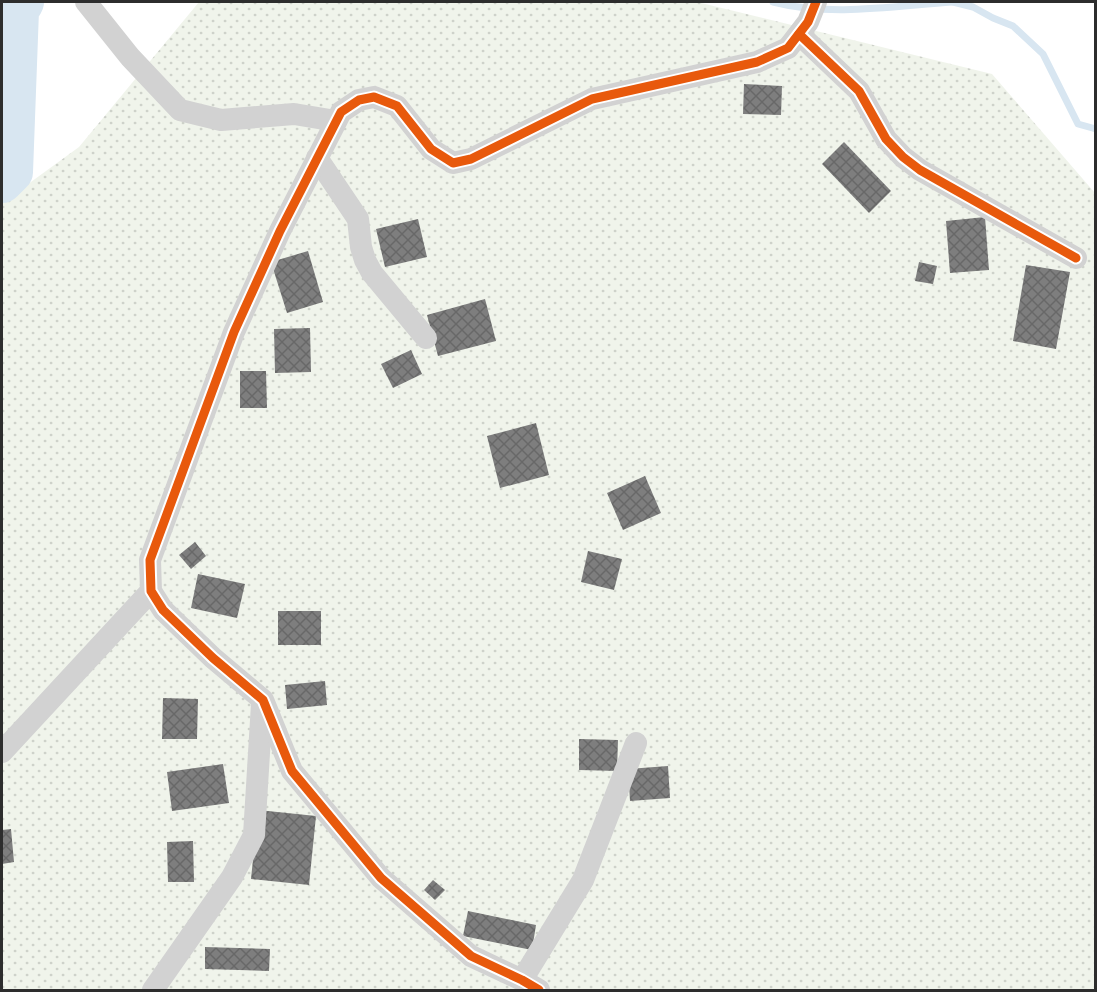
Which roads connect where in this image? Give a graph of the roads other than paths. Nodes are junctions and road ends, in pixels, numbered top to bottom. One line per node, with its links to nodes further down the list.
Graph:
1 (86, 2): 4 (street)
2 (816, 2): 3 (street)
3 (803, 28): 4 (street); 6 (street)
4 (336, 121): 5 (street)
5 (318, 158): 7 (street); 8 (street)
6 (1076, 258)
7 (426, 338)
8 (151, 591): 9 (street); 11 (street)
9 (262, 700): 12 (street); 13 (street)
10 (636, 743): 12 (street)
11 (2, 752)
12 (530, 985)
13 (153, 990)

